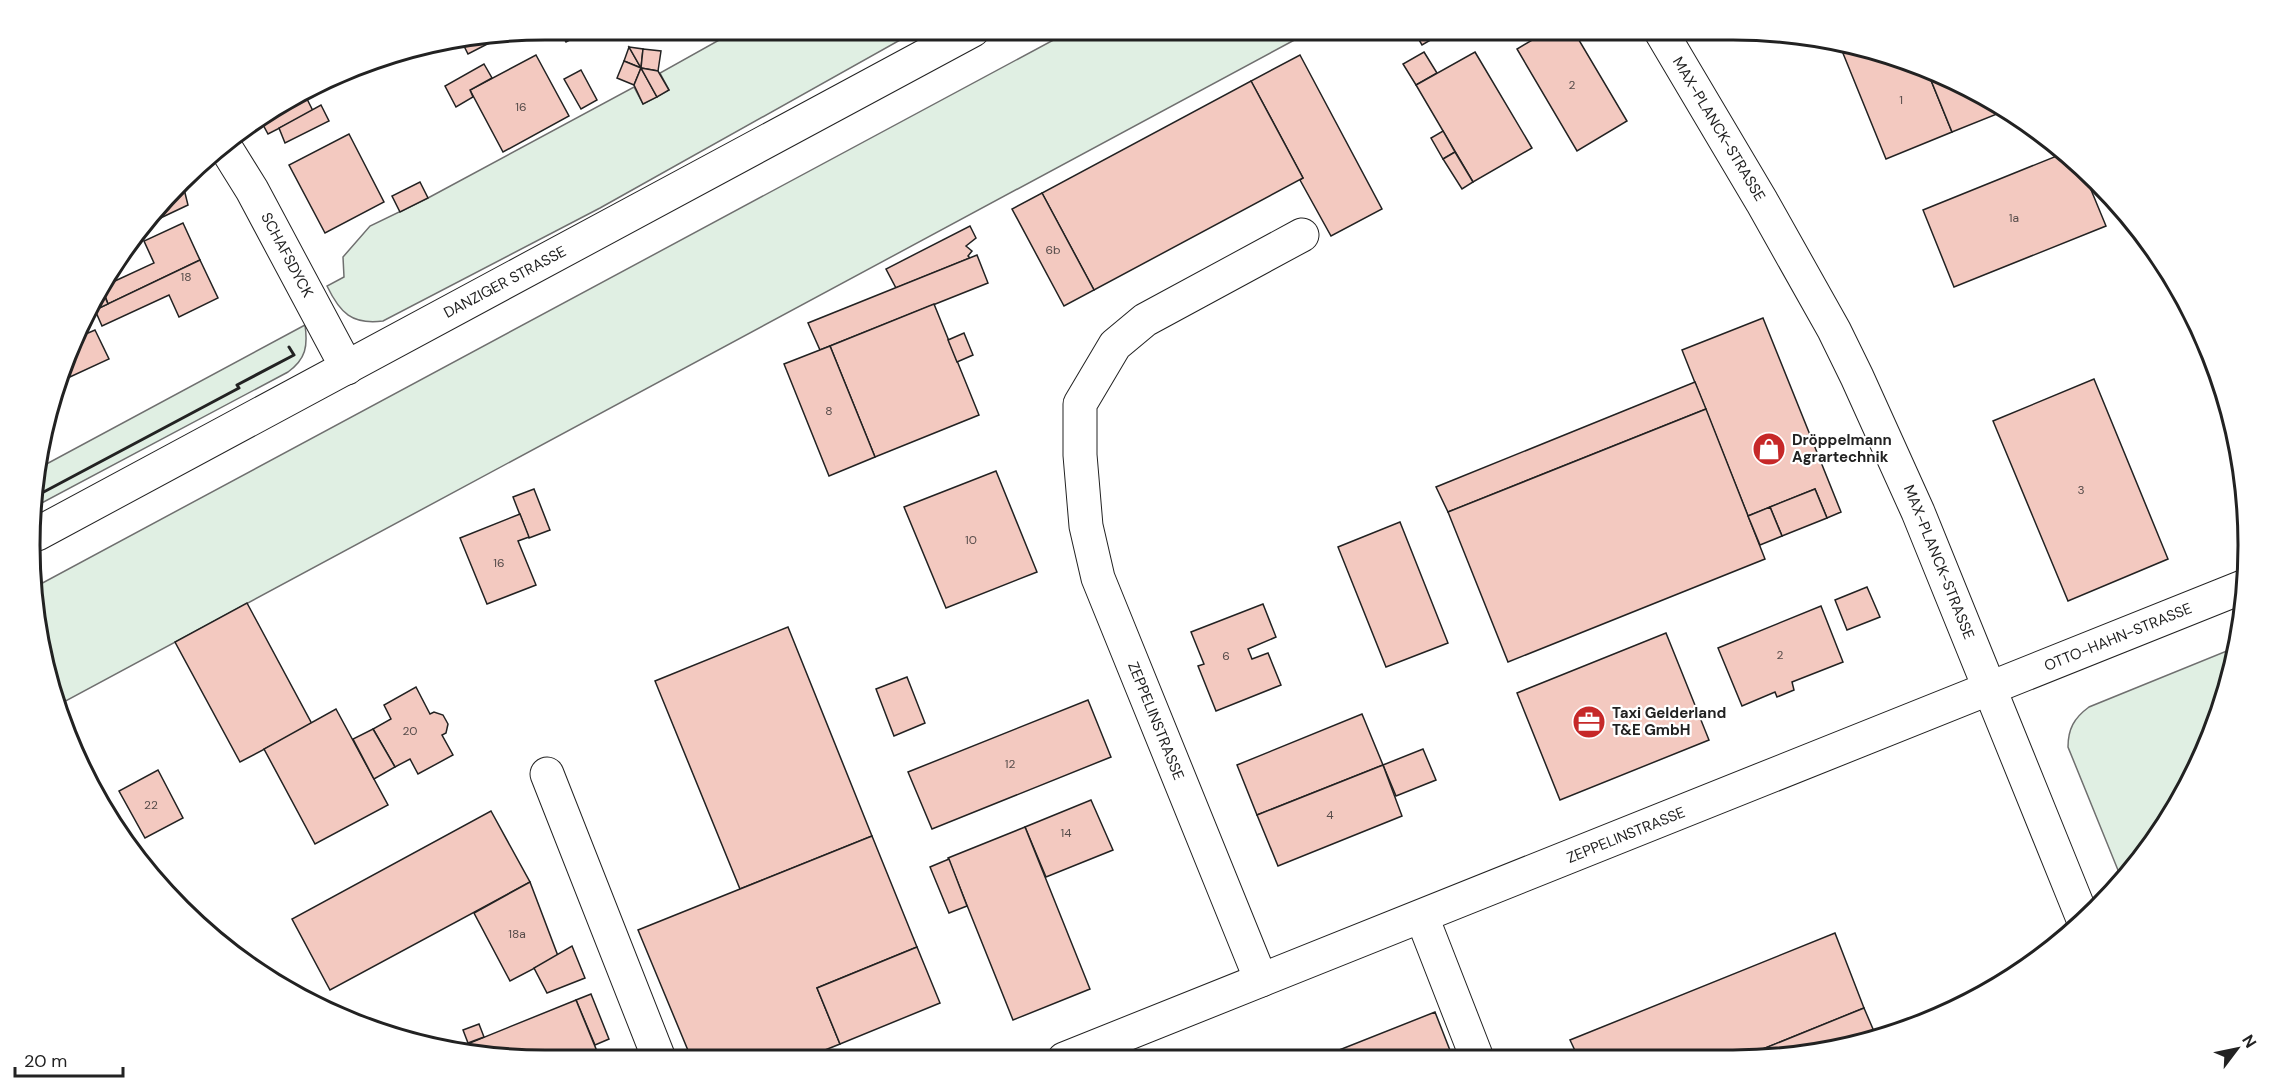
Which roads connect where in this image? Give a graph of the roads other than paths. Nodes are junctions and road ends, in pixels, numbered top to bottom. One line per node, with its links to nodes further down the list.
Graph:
1 (954, 40): 5 (street, DANZIGER STRASSE)
2 (1666, 40): 8 (street, MAX-PLANCK-STRASSE)
3 (229, 153): 5 (street, SCHAFSDYCK)
4 (1302, 235): 12 (street, ZEPPELINSTRASSE)
5 (347, 368): 6 (street, DANZIGER STRASSE)
6 (41, 532)
7 (2236, 590): 8 (street, OTTO-HAHN-STRASSE)
8 (1990, 688): 10 (street, MAX-PLANCK-STRASSE); 11 (street, ZEPPELINSTRASSE)
9 (547, 774): 13 (street)
10 (2080, 912)
11 (1422, 917): 12 (street, ZEPPELINSTRASSE); 15 (street)
12 (1261, 980): 14 (street, ZEPPELINSTRASSE)
13 (656, 1050)
14 (1086, 1050)
15 (1474, 1050)

